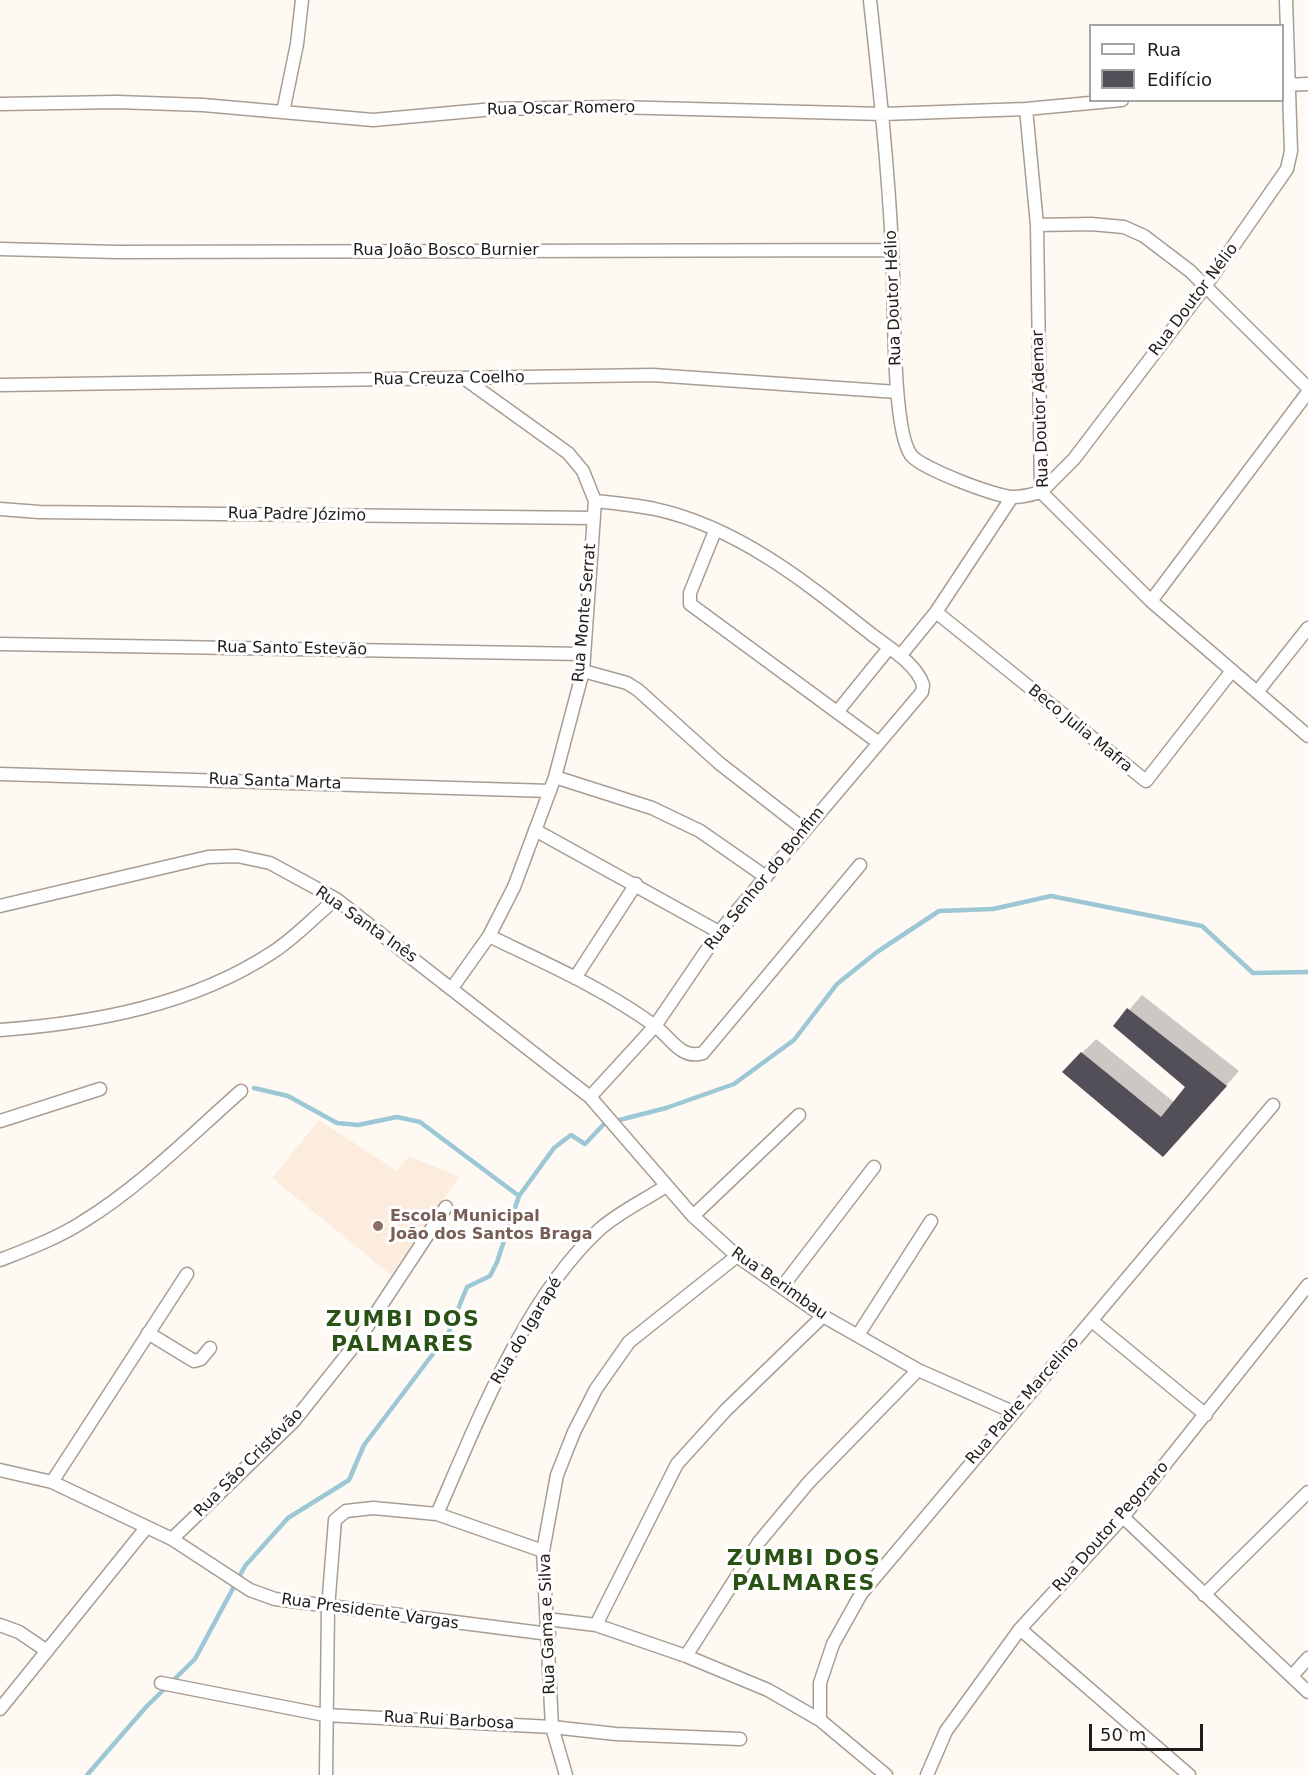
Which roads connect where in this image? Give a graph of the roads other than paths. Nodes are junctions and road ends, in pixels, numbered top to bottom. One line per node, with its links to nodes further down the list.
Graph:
1 (302, 0): 9 (street)
2 (870, 0): 10 (street, Rua Doutor Hélio)
3 (1286, 0): 5 (street, Rua Doutor Nélio)
4 (1308, 84): 5 (street)
5 (1285, 85): 14 (street, Rua Doutor Nélio)
6 (1103, 102): 8 (street, Rua Oscar Romero)
7 (0, 104): 9 (street, Rua Oscar Romero)
8 (1026, 110): 10 (street, Rua Oscar Romero); 11 (street, Rua Doutor Ademar)
9 (283, 112): 10 (street, Rua Oscar Romero)
10 (883, 114): 13 (street, Rua Doutor Hélio)
11 (1037, 225): 14 (street); 19 (street, Rua Doutor Ademar)
12 (0, 249): 13 (street, Rua João Bosco Burnier)
13 (892, 249): 18 (street, Rua Doutor Hélio)
14 (1204, 288): 17 (street); 19 (street, Rua Doutor Nélio)
15 (465, 379): 16 (street, Rua Creuza Coelho); 18 (street, Rua Creuza Coelho); 21 (street)
16 (0, 385)
17 (1308, 390): 25 (street)
18 (897, 392): 20 (street, Rua Doutor Hélio)
19 (1041, 492): 20 (street, Rua Doutor Hélio); 25 (street, Rua Doutor Ademar)
20 (1012, 497): 26 (street)
21 (596, 501): 23 (street, Rua Monte Serrat); 24 (street)
22 (0, 509): 23 (street, Rua Padre Józimo)
23 (594, 518): 30 (street, Rua Monte Serrat)
24 (715, 531): 29 (street); 35 (street)
25 (1151, 601): 33 (street, Rua Doutor Ademar)
26 (936, 612): 31 (street); 33 (street, Beco Julia Mafra)
27 (1308, 628): 34 (street)
28 (0, 644): 30 (street, Rua Santo Estevão)
29 (888, 648): 31 (street); 35 (street)
30 (584, 654): 32 (street, Rua Monte Serrat)
31 (900, 656): 37 (street, Rua Senhor do Bonfim)
32 (583, 671): 39 (street, Rua Monte Serrat); 42 (street)
33 (1231, 672): 34 (street, Rua Doutor Ademar)
34 (1258, 691): 36 (street, Rua Doutor Ademar)
35 (838, 711): 37 (street)
36 (1308, 736)
37 (879, 743): 42 (street, Rua Senhor do Bonfim)
38 (0, 774): 40 (street, Rua Santa Marta)
39 (555, 777): 40 (street, Rua Monte Serrat); 44 (street)
40 (550, 791): 41 (street, Rua Monte Serrat)
41 (535, 830): 45 (street); 49 (street, Rua Monte Serrat)
42 (805, 830): 44 (street, Rua Senhor do Bonfim)
43 (860, 865): 52 (street)
44 (766, 877): 48 (street, Rua Senhor do Bonfim)
45 (636, 884): 48 (street); 50 (street)
46 (336, 899): 47 (street, Rua Santa Inês); 51 (street, Rua Santa Inês); 53 (street)
47 (0, 906)
48 (719, 932): 52 (street, Rua Senhor do Bonfim)
49 (489, 936): 50 (street); 51 (street, Rua Monte Serrat)
50 (575, 978): 52 (street)
51 (452, 988): 56 (street, Rua Santa Inês)
52 (655, 1026): 56 (street, Rua Senhor do Bonfim)
53 (0, 1030)
54 (100, 1089): 59 (street)
55 (241, 1091): 66 (street)
56 (590, 1097): 61 (street, Rua Berimbau)
57 (1273, 1105): 71 (street, Rua Padre Marcelino)
58 (799, 1115): 63 (street)
59 (0, 1121)
60 (874, 1167): 69 (street)
61 (666, 1186): 63 (street, Rua Berimbau); 81 (street, Rua do Igarapé)
62 (446, 1206): 84 (street, Rua São Cristóvão)
63 (693, 1216): 65 (street, Rua Berimbau)
64 (931, 1221): 73 (street)
65 (737, 1256): 69 (street, Rua Berimbau); 85 (street, Rua Gama e Silva)
66 (0, 1260)
67 (187, 1274): 72 (street)
68 (1308, 1286): 77 (street, Rua Doutor Pegoraro)
69 (782, 1287): 70 (street, Rua Berimbau)
70 (823, 1316): 73 (street, Rua Berimbau); 90 (street)
71 (1092, 1320): 76 (street, Rua Padre Marcelino); 77 (street)
72 (148, 1333): 74 (street); 79 (street)
73 (858, 1335): 75 (street, Rua Berimbau)
74 (210, 1348)
75 (918, 1370): 76 (street, Rua Berimbau); 94 (street)
76 (1013, 1412): 101 (street, Rua Padre Marcelino)
77 (1206, 1415): 82 (street, Rua Doutor Pegoraro)
78 (0, 1470): 79 (street, Rua Presidente Vargas)
79 (52, 1482): 83 (street, Rua Presidente Vargas)
80 (1308, 1492): 86 (street)
81 (437, 1514): 85 (street); 87 (street)
82 (1123, 1517): 86 (street); 91 (street, Rua Doutor Pegoraro)
83 (146, 1528): 84 (street, Rua Presidente Vargas); 93 (street)
84 (172, 1539): 87 (street, Rua Presidente Vargas)
85 (543, 1551): 88 (street, Rua Gama e Silva)
86 (1204, 1595): 96 (street)
87 (328, 1608): 92 (street, Rua Presidente Vargas); 100 (street)
88 (547, 1620): 90 (street); 92 (street, Rua Gama e Silva)
89 (0, 1625): 93 (street)
90 (596, 1625): 94 (street)
91 (1020, 1629): 107 (street, Rua Doutor Pegoraro); 108 (street)
92 (549, 1634): 102 (street, Rua Gama e Silva)
93 (47, 1651): 99 (street)
94 (686, 1656): 101 (street)
95 (1308, 1658): 96 (street)
96 (1292, 1676): 98 (street)
97 (161, 1683): 100 (street, Rua Rui Barbosa)
98 (1308, 1692)
99 (0, 1709)
100 (325, 1715): 102 (street, Rua Rui Barbosa); 104 (street)
101 (820, 1720): 106 (street)
102 (552, 1727): 103 (street, Rua Rui Barbosa); 105 (street, Rua Gama e Silva)
103 (740, 1739)
104 (326, 1775)
105 (566, 1775)
106 (886, 1775)
107 (927, 1775)
108 (1189, 1775)

